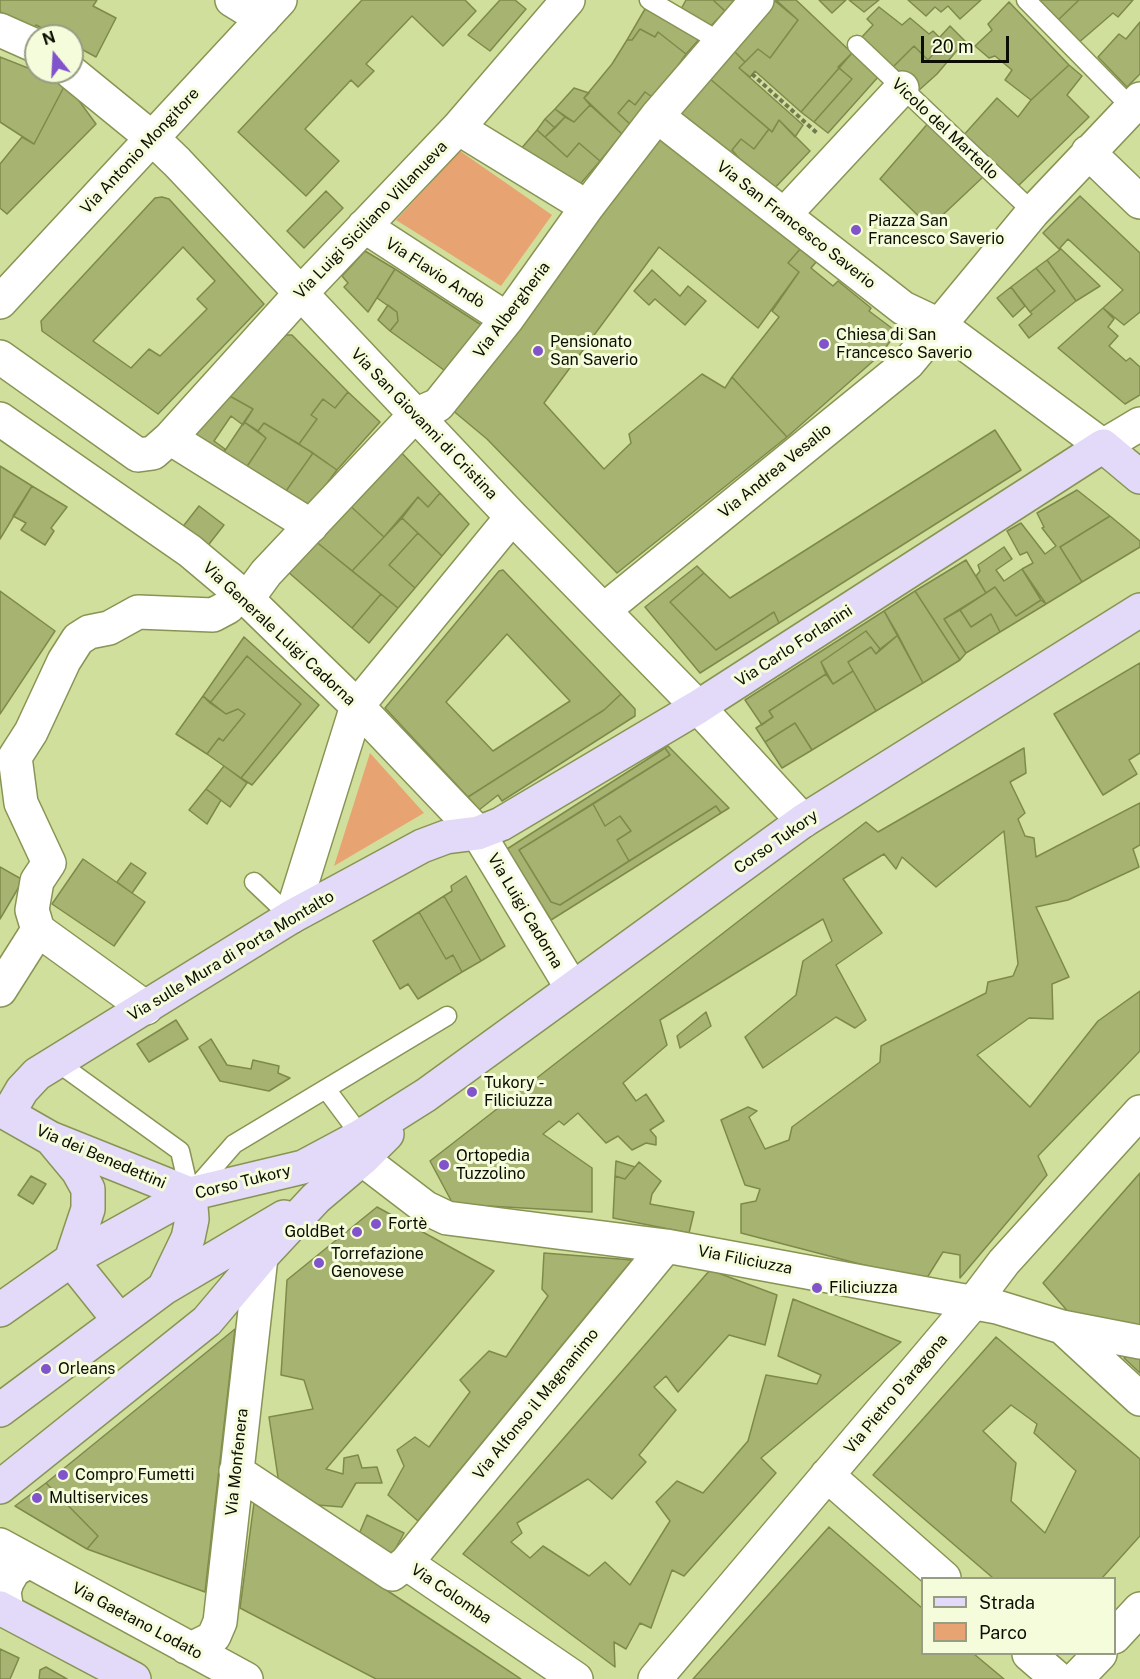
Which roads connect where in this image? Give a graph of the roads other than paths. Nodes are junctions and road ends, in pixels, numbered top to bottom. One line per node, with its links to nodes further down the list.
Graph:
1 (232, 0): 6 (street)
2 (568, 0): 15 (street, Via Luigi Siciliano Villanueva)
3 (649, 0): 9 (lane)
4 (756, 0): 9 (street, Via Albergheria)
5 (1026, 0): 13 (lane)
6 (271, 10): 16 (street, Via Antonio Mongitore)
7 (0, 30): 8 (street)
8 (24, 41)
9 (719, 41): 14 (street, Via Albergheria)
10 (857, 45): 12 (lane, Vicolo del Martello)
11 (84, 83): 16 (street, Via San Giovanni di Cristina)
12 (902, 88): 20 (lane, Vicolo del Martello); 21 (street)
13 (1136, 103): 17 (street, Via Andrea Vesalio)
14 (657, 116): 19 (street, Via Albergheria); 21 (street, Via San Francesco Saverio)
15 (458, 128): 19 (street); 22 (street, Via Luigi Siciliano Villanueva)
16 (152, 138): 23 (street, Via San Giovanni di Cristina); 24 (street, Via Antonio Mongitore)
17 (1088, 152): 18 (street); 20 (street, Via Andrea Vesalio)
18 (1140, 202)
19 (587, 207): 25 (street, Via Albergheria)
20 (1033, 212): 26 (street, Via Andrea Vesalio)
21 (784, 216): 26 (street, Via San Francesco Saverio)
22 (364, 226): 23 (street, Via Luigi Siciliano Villanueva); 25 (street, Via Flavio Andò)
23 (300, 294): 28 (street, Via San Giovanni di Cristina); 31 (street, Via Luigi Siciliano Villanueva)
24 (0, 302)
25 (507, 319): 28 (street, Via Albergheria)
26 (941, 326): 32 (street); 37 (street, Via Andrea Vesalio)
27 (0, 357): 31 (street, Via Luigi Siciliano Villanueva)
28 (416, 415): 34 (street, Via San Giovanni di Cristina); 35 (street, Via Albergheria)
29 (0, 419): 36 (street, Via Generale Luigi Cadorna)
30 (1140, 423): 32 (street)
31 (170, 438): 35 (street)
32 (1103, 446): 33 (street); 40 (street, Via Carlo Forlanini)
33 (1140, 477)
34 (512, 517): 37 (street, Via San Giovanni di Cristina); 39 (street)
35 (311, 526): 36 (street, Via Albergheria)
36 (242, 596): 39 (street, Via Generale Luigi Cadorna); 45 (street, Via Albergheria)
37 (604, 610): 40 (street, Via San Giovanni di Cristina)
38 (1140, 610): 41 (street, Corso Tukory)
39 (357, 706): 42 (street, Via Generale Luigi Cadorna); 44 (street)
40 (698, 707): 41 (street, Via San Giovanni di Cristina); 42 (street, Via Carlo Forlanini)
41 (803, 821): 46 (street, Corso Tukory)
42 (478, 833): 44 (street, Via sulle Mura di Porta Montalto); 46 (street, Via Luigi Cadorna)
43 (254, 882): 44 (lane)
44 (291, 917): 48 (street, Via sulle Mura di Porta Montalto)
45 (38, 930): 47 (street); 48 (street)
46 (572, 988): 55 (street, Corso Tukory)
47 (0, 990)
48 (146, 1008): 50 (street, Via sulle Mura di Porta Montalto)
49 (447, 1016): 51 (lane)
50 (57, 1062): 52 (street, Via sulle Mura di Porta Montalto); 56 (lane, Via dei Benedettini)
51 (326, 1089): 55 (lane); 56 (lane)
52 (4, 1112): 54 (street, Via dei Benedettini)
53 (1140, 1112): 62 (street, Via Pietro D'aragona)
54 (50, 1138): 56 (street, Via dei Benedettini); 60 (street)
55 (361, 1148): 56 (street, Corso Tukory); 57 (street, Corso Tukory); 58 (street, Via Filiciuzza)
56 (190, 1194): 60 (street, Corso Tukory); 61 (street)
57 (316, 1198): 59 (street, Corso Tukory); 61 (street, Corso Tukory)
58 (666, 1246): 62 (street, Via Filiciuzza); 74 (street, Via Alfonso il Magnanimo)
59 (261, 1257): 69 (street, Via Monfenera); 71 (street, Corso Tukory)
60 (71, 1260): 63 (street, Corso Tukory); 64 (street)
61 (164, 1288): 64 (street, Corso Tukory)
62 (973, 1303): 65 (street, Via Filiciuzza); 70 (street, Via Pietro D'aragona)
63 (0, 1310)
64 (119, 1320): 68 (street, Corso Tukory)
65 (1062, 1327): 66 (street, Via Filiciuzza); 67 (street)
66 (1140, 1342)
67 (1140, 1399)
68 (0, 1410)
69 (236, 1471): 74 (street, Via Colomba); 79 (street, Via Monfenera)
70 (827, 1475): 75 (street); 85 (street, Via Pietro D'aragona)
71 (0, 1487)
72 (0, 1545): 73 (street, Via Gaetano Lodato)
73 (28, 1562): 76 (street); 79 (street, Via Gaetano Lodato)
74 (406, 1563): 84 (street, Via Colomba)
75 (943, 1577)
76 (3, 1609): 82 (street)
77 (1140, 1609): 78 (street)
78 (1116, 1635)
79 (186, 1647): 83 (street, Via Gaetano Lodato)
80 (1031, 1655): 86 (street)
81 (1098, 1655): 87 (street)
82 (134, 1679)
83 (246, 1679)
84 (576, 1679)
85 (655, 1679)
86 (1058, 1679)
87 (1076, 1679)

